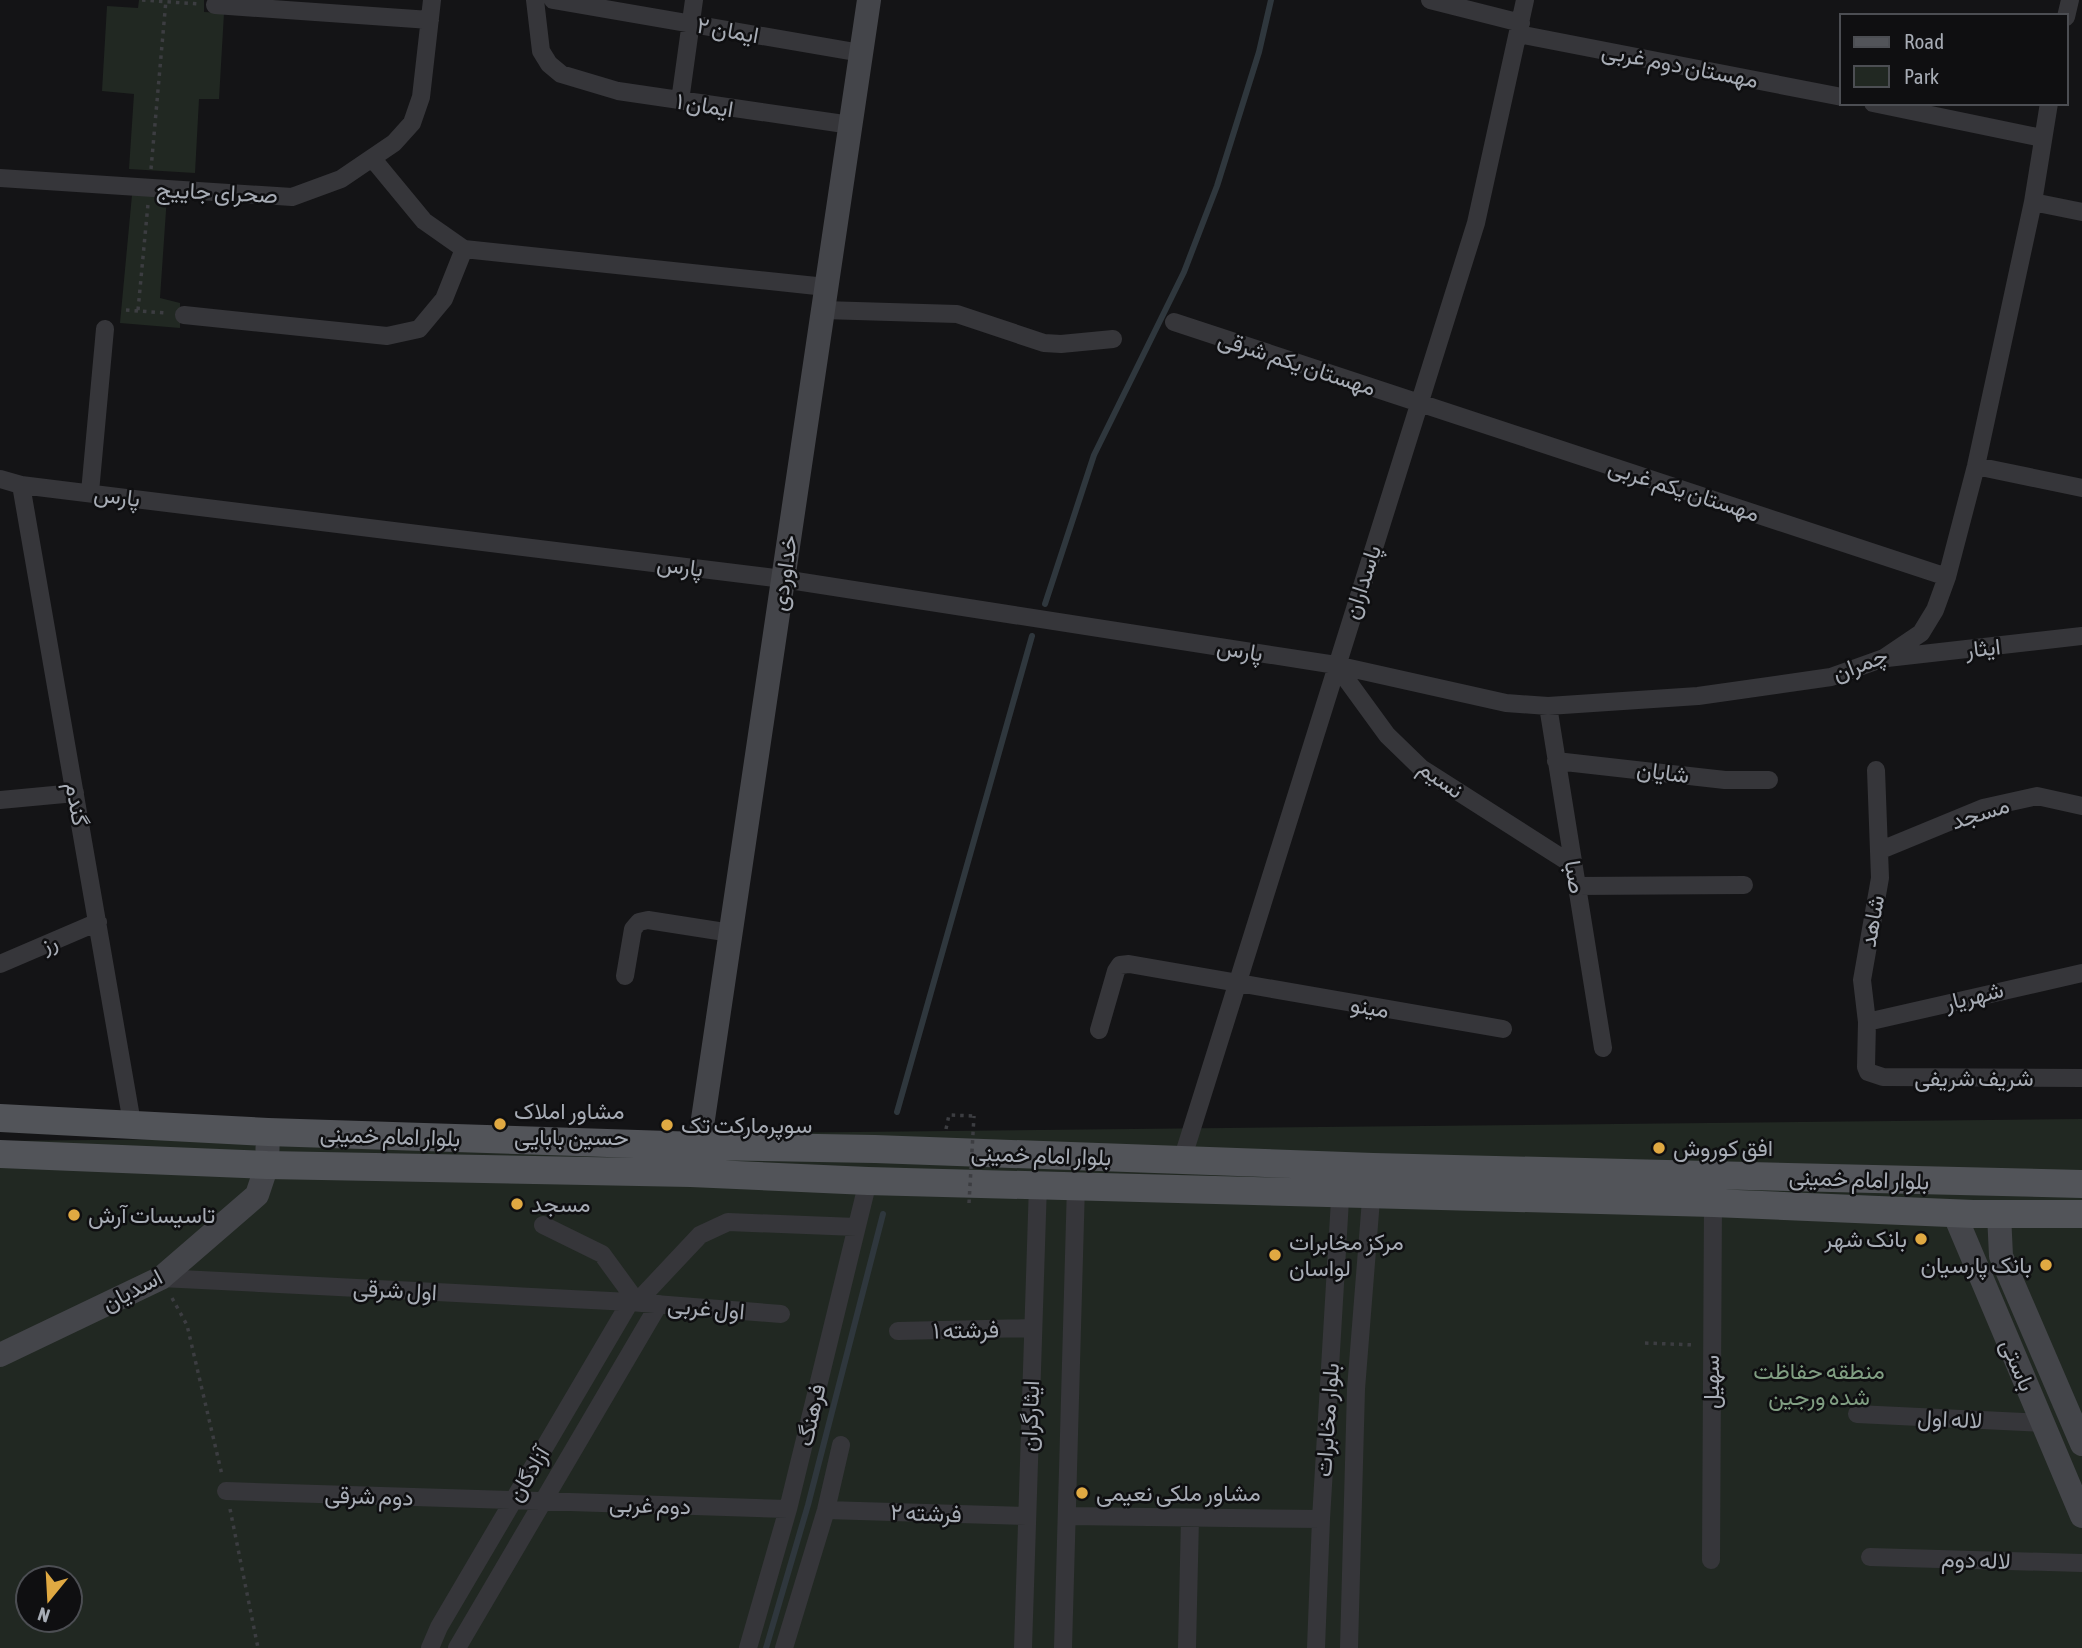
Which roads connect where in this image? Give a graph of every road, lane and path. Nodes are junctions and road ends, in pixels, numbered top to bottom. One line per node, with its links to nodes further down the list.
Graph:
1 (142, 0): 9 (path)
2 (432, 0): 11 (street, صحرای جاییج)
3 (535, 0): 16 (street, ایمان ۱)
4 (554, 0): 12 (street, ایمان ۲)
5 (694, 0): 12 (street)
6 (869, 0): 14 (street, خداوردی)
7 (1430, 0): 13 (street, مهستان دوم غربی)
8 (1525, 0): 13 (street, پاسداران)
9 (166, 1): 10 (path); 23 (path)
10 (215, 5): 11 (street)
11 (430, 20): 21 (street, صحرای جاییج)
12 (691, 23): 14 (street, ایمان ۲); 16 (street)
13 (1519, 28): 15 (street, مهستان دوم غربی); 34 (street, پاسداران)
14 (861, 52): 19 (street, خداوردی)
15 (1840, 97)
16 (680, 101): 19 (street, ایمان ۱)
17 (1883, 105): 20 (street)
18 (2049, 105): 20 (street, چمران)
19 (851, 125): 27 (street, خداوردی)
20 (2042, 138): 24 (street, چمران)
21 (372, 158): 23 (street, صحرای جاییج); 26 (street)
22 (0, 178): 23 (street, صحرای جاییج)
23 (149, 188): 29 (path)
24 (2033, 202): 25 (street); 35 (street, چمران)
25 (2082, 212)
26 (464, 249): 27 (street); 30 (street)
27 (825, 299): 33 (street); 41 (street, خداوردی)
28 (126, 310): 29 (path)
29 (138, 310): 30 (path)
30 (184, 315)
31 (1174, 322): 34 (street, مهستان یکم شرقی)
32 (105, 329): 39 (street)
33 (1113, 339)
34 (1420, 403): 40 (street, مهستان یکم غربی); 44 (street, پاسداران)
35 (1976, 466): 38 (street); 40 (street, چمران)
36 (0, 479): 37 (street, پارس)
37 (21, 485): 39 (street, پارس); 49 (street, گندم)
38 (2082, 488)
39 (90, 492): 41 (street, پارس)
40 (1947, 577): 43 (street, چمران)
41 (783, 579): 44 (street, پارس); 57 (street, خداوردی)
42 (2082, 636): 43 (street, ایثار)
43 (1884, 658): 45 (street, چمران)
44 (1336, 665): 45 (street, چمران); 53 (street, نسیم); 61 (street, پاسداران)
45 (1548, 706): 46 (street, صبا)
46 (1556, 761): 48 (street, شایان); 53 (street, صبا)
47 (1876, 770): 52 (street, شاهد)
48 (1769, 780)
49 (75, 793): 50 (street); 56 (street, گندم)
50 (0, 800)
51 (2082, 806): 52 (street, مسجد)
52 (1881, 850): 62 (street, شاهد)
53 (1573, 865): 55 (street, صبا)
54 (1744, 885): 55 (street)
55 (1576, 886): 65 (street, صبا)
56 (98, 922): 58 (street, رز); 70 (street, گندم)
57 (731, 933): 60 (street); 72 (street, خداوردی)
58 (0, 964)
59 (2082, 972): 62 (street, شهریار)
60 (625, 976)
61 (1237, 984): 63 (street, مینو); 64 (street, مینو); 74 (street, پاسداران)
62 (1867, 1022): 66 (street, شاهد)
63 (1503, 1029)
64 (1099, 1030)
65 (1602, 1048)
66 (1868, 1072): 67 (street, شریف شریفی)
67 (2082, 1078)
68 (949, 1115): 82 (path, bridge)
69 (0, 1118): 70 (main road, بلوار امام خمینی)
70 (132, 1123): 71 (main road, بلوار امام خمینی)
71 (268, 1132): 72 (main road, بلوار امام خمینی); 75 (street, اسدیان)
72 (699, 1146): 74 (main road, بلوار امام خمینی)
73 (0, 1154): 75 (main road, بلوار امام خمینی)
74 (1182, 1160): 76 (main road, بلوار امام خمینی)
75 (267, 1165): 78 (main road, بلوار امام خمینی); 89 (street, اسدیان)
76 (1341, 1179): 77 (main road, بلوار امام خمینی); 81 (main road, بلوار امام خمینی); 111 (street, بلوار مخابرات)
77 (1372, 1180): 80 (main road, بلوار امام خمینی); 83 (main road, بلوار امام خمینی); 124 (street, بلوار مخابرات)
78 (868, 1181): 79 (main road, بلوار امام خمینی); 88 (street, فرهنگ)
79 (1038, 1184): 81 (main road, بلوار امام خمینی); 93 (street, ایثارگران)
80 (2082, 1184)
81 (1076, 1185): 108 (street, ایثارگران)
82 (969, 1203)
83 (1713, 1203): 84 (main road, بلوار امام خمینی); 96 (street, سهیل)
84 (1954, 1213): 85 (main road, بلوار امام خمینی); 99 (street, باستی)
85 (1999, 1214): 86 (main road, بلوار امام خمینی); 100 (street, باستی)
86 (2082, 1214)
87 (543, 1225): 90 (street)
88 (856, 1227): 90 (street, آزادگان); 105 (street, فرهنگ)
89 (161, 1278): 90 (street, اول شرقی); 97 (street, اسدیان); 102 (path)
90 (634, 1302): 91 (street, اول غربی); 103 (street, آزادگان)
91 (659, 1304): 92 (street, اول غربی); 104 (street, آزادگان)
92 (781, 1314)
93 (1033, 1328): 94 (street, فرشته ۱); 107 (street, ایثارگران)
94 (898, 1331)
95 (1644, 1343): 96 (path)
96 (1712, 1346): 113 (street, سهیل)
97 (0, 1355)
98 (1857, 1414): 99 (street, لاله اول)
99 (2043, 1423): 109 (street, باستی)
100 (2080, 1434)
101 (841, 1445): 106 (street)
102 (226, 1491): 103 (street, دوم شرقی); 115 (path)
103 (512, 1501): 104 (street, دوم غربی); 116 (street, آزادگان)
104 (542, 1502): 105 (street, دوم غربی); 117 (street, آزادگان)
105 (788, 1510): 118 (street, فرهنگ)
106 (826, 1510): 107 (street, فرشته ۲); 119 (street)
107 (1027, 1516): 120 (street, ایثارگران)
108 (1067, 1516): 110 (street); 121 (street, ایثارگران)
109 (2082, 1516)
110 (1190, 1518): 111 (street); 122 (street)
111 (1321, 1519): 123 (street, بلوار مخابرات)
112 (1870, 1557): 114 (street, لاله دوم)
113 (1711, 1560)
114 (2082, 1563)
115 (258, 1648)
116 (430, 1648)
117 (457, 1648)
118 (748, 1648)
119 (784, 1648)
120 (1023, 1648)
121 (1063, 1648)
122 (1187, 1648)
123 (1316, 1648)
124 (1349, 1648)

